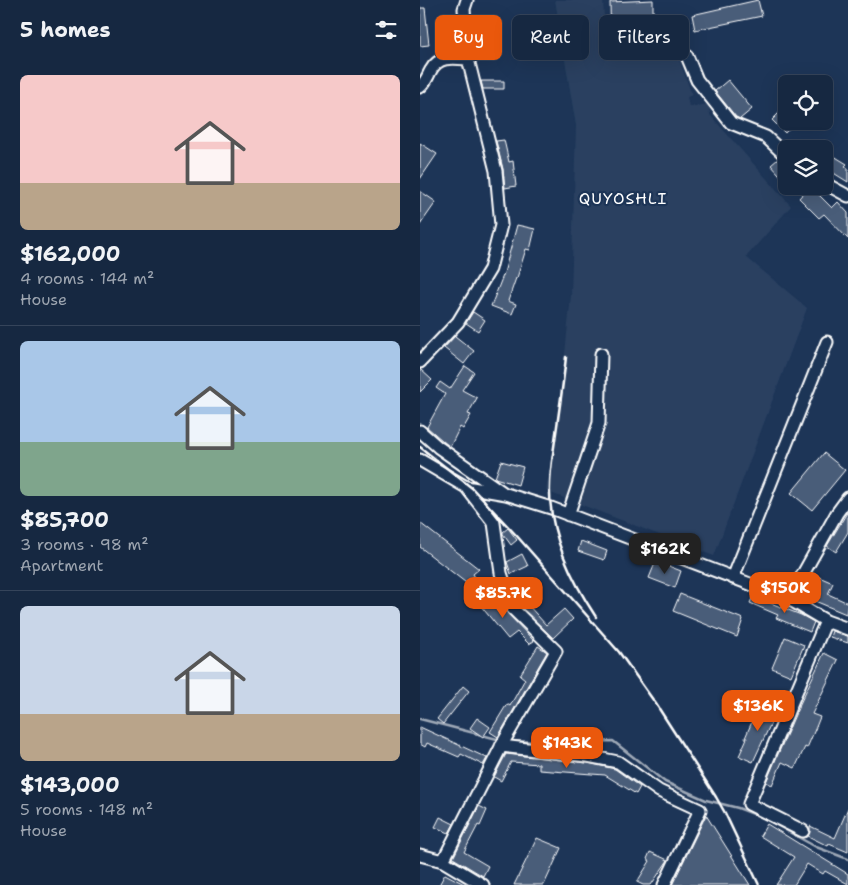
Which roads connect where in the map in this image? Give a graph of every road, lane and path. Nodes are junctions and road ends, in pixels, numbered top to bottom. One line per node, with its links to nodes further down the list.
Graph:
1 (468, 0): 2 (street)
2 (464, 15)
3 (442, 60): 6 (street)
4 (468, 60): 12 (street)
5 (688, 60): 7 (street)
6 (420, 87)
7 (778, 148)
8 (833, 188): 9 (street)
9 (848, 196)
10 (827, 342): 19 (street)
11 (601, 354): 18 (street)
12 (420, 362)
13 (420, 431): 16 (street)
14 (420, 460): 15 (street)
15 (466, 487): 16 (street); 23 (street)
16 (506, 494): 18 (street)
17 (848, 498): 20 (street)
18 (568, 515): 19 (street)
19 (733, 578): 20 (street)
20 (789, 599): 21 (street)
21 (826, 621): 22 (street); 24 (street)
22 (848, 629)
23 (501, 746): 26 (street); 28 (street)
24 (803, 830)
25 (420, 855): 26 (street)
26 (443, 861): 27 (street)
27 (483, 885)
28 (664, 885)

